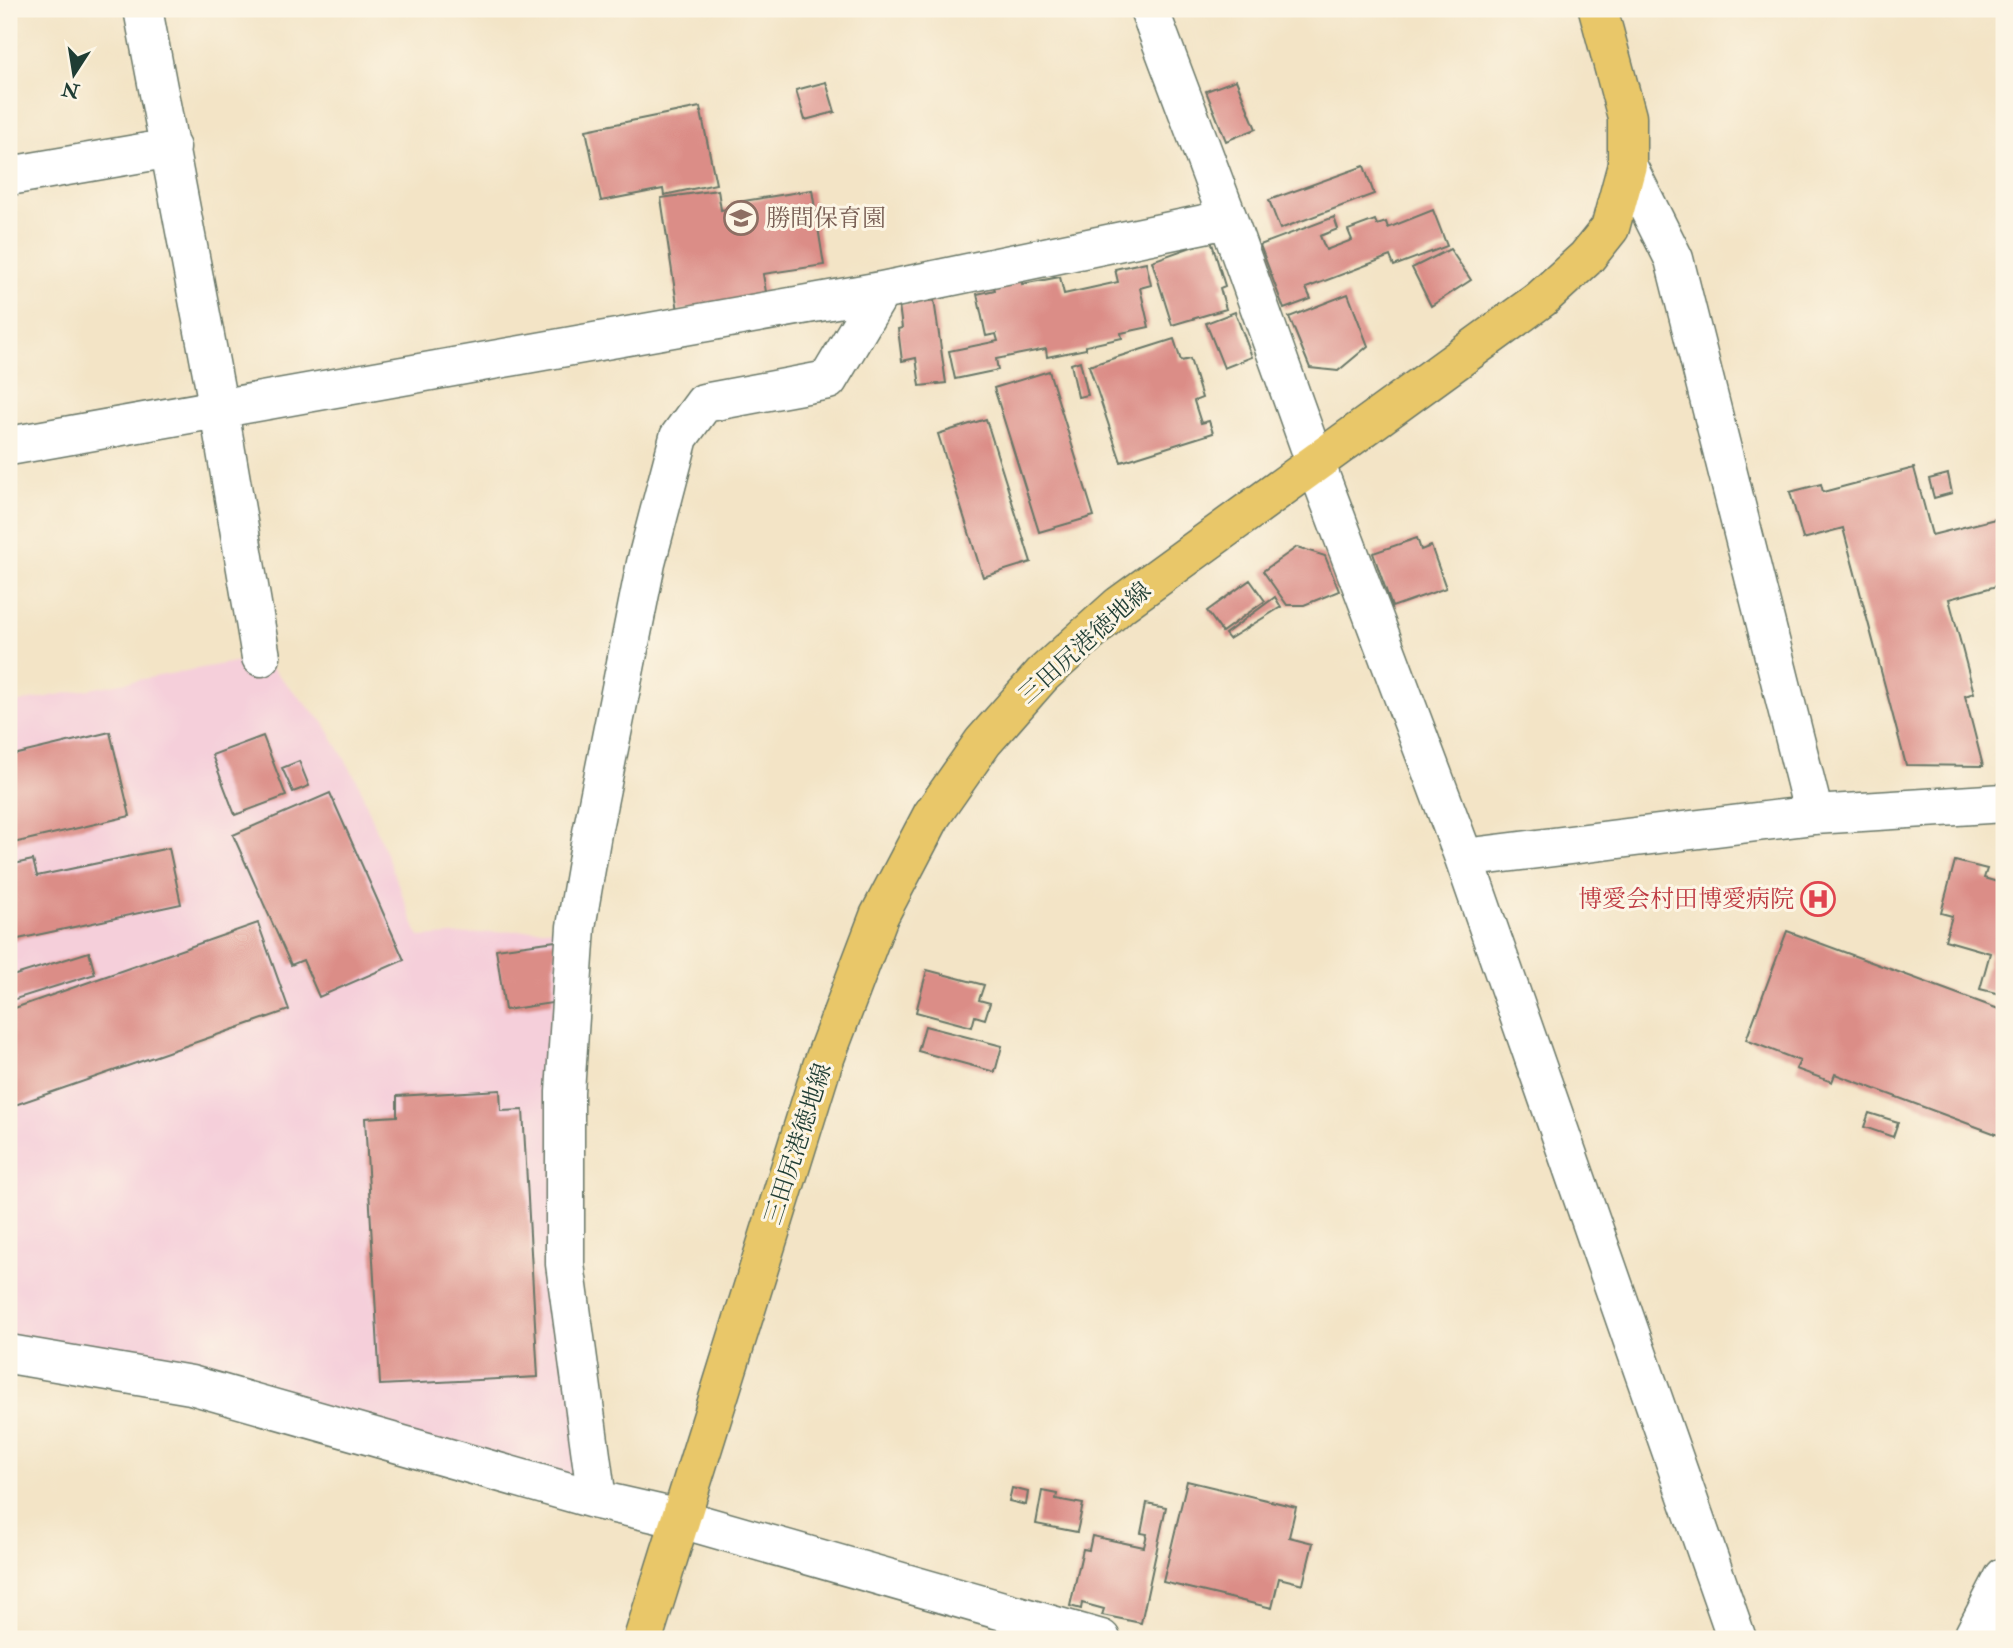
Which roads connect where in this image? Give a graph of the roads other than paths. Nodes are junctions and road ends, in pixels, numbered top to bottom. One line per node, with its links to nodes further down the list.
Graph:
1 (144, 9): 4 (street)
2 (1149, 9): 7 (street)
3 (1598, 9): 5 (main road, 三田尻港徳地線)
4 (171, 148): 6 (street); 9 (street)
5 (1627, 165): 11 (main road, 三田尻港徳地線); 14 (street)
6 (9, 176)
7 (1228, 219): 8 (street); 11 (street)
8 (881, 291): 9 (street); 17 (street)
9 (219, 410): 10 (street); 12 (street)
10 (9, 446)
11 (1315, 462): 15 (street); 18 (main road, 三田尻港徳地線)
12 (261, 657)
13 (2004, 803): 14 (street)
14 (1814, 815): 15 (street)
15 (1464, 858): 22 (street)
16 (9, 1354): 17 (street)
17 (597, 1500): 18 (street)
18 (681, 1519): 20 (main road, 三田尻港徳地線); 21 (street)
19 (2004, 1577): 23 (street)
20 (643, 1639)
21 (1101, 1639)
22 (1737, 1639)
23 (1972, 1639)

